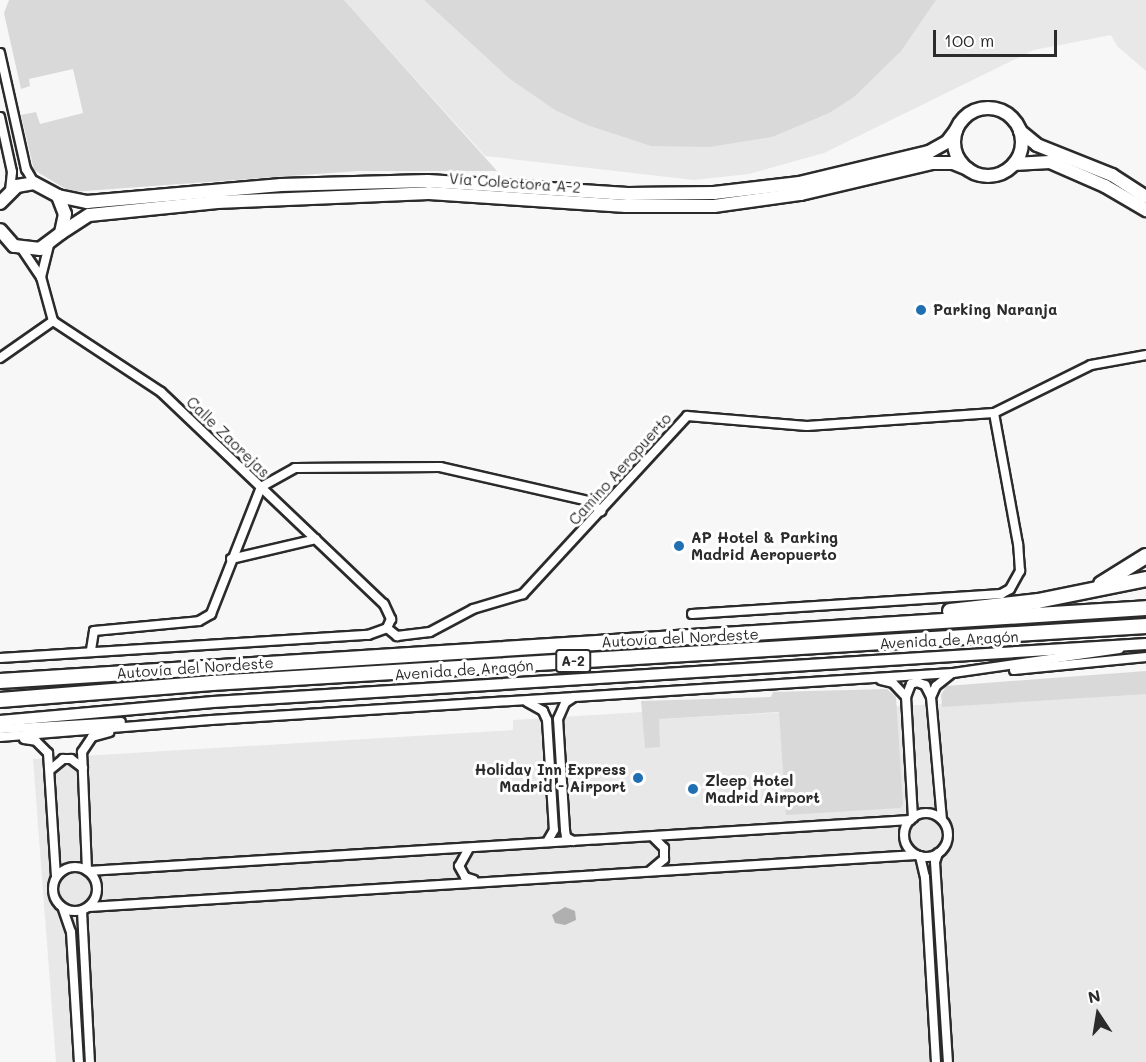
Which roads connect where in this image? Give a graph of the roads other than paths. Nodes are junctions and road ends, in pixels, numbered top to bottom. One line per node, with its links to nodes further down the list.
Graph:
1 (0, 52): 7 (street)
2 (0, 117): 8 (street)
3 (956, 130): 4 (main road); 6 (main road); 9 (main road, Vía Colectora A-2)
4 (1020, 131): 5 (main road); 10 (main road)
5 (1014, 164): 6 (main road); 12 (main road)
6 (968, 169): 13 (main road, Vía Colectora A-2)
7 (34, 183): 8 (main road); 9 (main road, Vía Colectora A-2)
8 (10, 190): 11 (main road)
9 (58, 196): 13 (main road)
10 (1146, 197)
11 (0, 203)
12 (1146, 210)
13 (61, 233): 15 (main road, Vía Colectora A-2)
14 (2, 236): 16 (main road)
15 (49, 245): 16 (main road); 17 (street)
16 (22, 249): 17 (street)
17 (41, 277): 18 (street)
18 (54, 321): 20 (street); 22 (street, Calle Zaorejas)
19 (1146, 355): 21 (street, Camino Aeropuerto)
20 (0, 358)
21 (994, 413): 23 (street, Camino Aeropuerto); 30 (street)
22 (261, 487): 23 (street); 24 (street, Calle Zaorejas); 26 (street)
23 (601, 511): 32 (street, Camino Aeropuerto)
24 (316, 539): 26 (street); 32 (street, Calle Zaorejas)
25 (1146, 556): 28 (highway)
26 (231, 559): 36 (street)
27 (1146, 579): 28 (highway)
28 (1038, 601): 33 (highway)
29 (1146, 608): 33 (highway, Autovía del Nordeste / A-2)
30 (692, 614)
31 (1146, 626): 46 (highway, Autovía del Nordeste / A-2)
32 (387, 628): 36 (street)
33 (787, 630): 42 (highway, Autovía del Nordeste / A-2)
34 (1146, 644): 35 (street, Avenida de Aragón)
35 (1132, 645): 39 (street); 49 (street, Avenida de Aragón)
36 (91, 650): 37 (street)
37 (0, 657)
38 (1146, 657): 39 (street)
39 (989, 670): 40 (street)
40 (952, 673): 41 (street); 45 (street)
41 (870, 678): 43 (street); 44 (street)
42 (0, 681)
43 (574, 697): 47 (street); 58 (street)
44 (906, 697): 45 (street); 55 (street)
45 (931, 697): 56 (street)
46 (0, 700)
47 (516, 700): 48 (street); 59 (street)
48 (211, 720): 50 (street); 51 (street)
49 (0, 721)
50 (151, 725): 52 (street); 53 (street)
51 (0, 729)
52 (4, 737): 54 (street)
53 (83, 768): 54 (street); 63 (street)
54 (50, 770): 65 (street)
55 (911, 819): 56 (street); 57 (street); 62 (street)
56 (942, 820): 61 (street)
57 (651, 836): 58 (street); 64 (street)
58 (573, 841): 59 (street)
59 (547, 842): 60 (street)
60 (470, 849): 63 (street); 66 (street)
61 (938, 853): 62 (street); 72 (street)
62 (918, 855): 64 (street); 71 (street)
63 (88, 871): 65 (street); 68 (street)
64 (647, 872): 66 (street)
65 (56, 877): 67 (street)
66 (475, 881): 68 (street)
67 (63, 909): 68 (street); 69 (street)
68 (85, 909): 70 (street)
69 (79, 1062)
70 (90, 1062)
71 (936, 1062)
72 (948, 1062)

